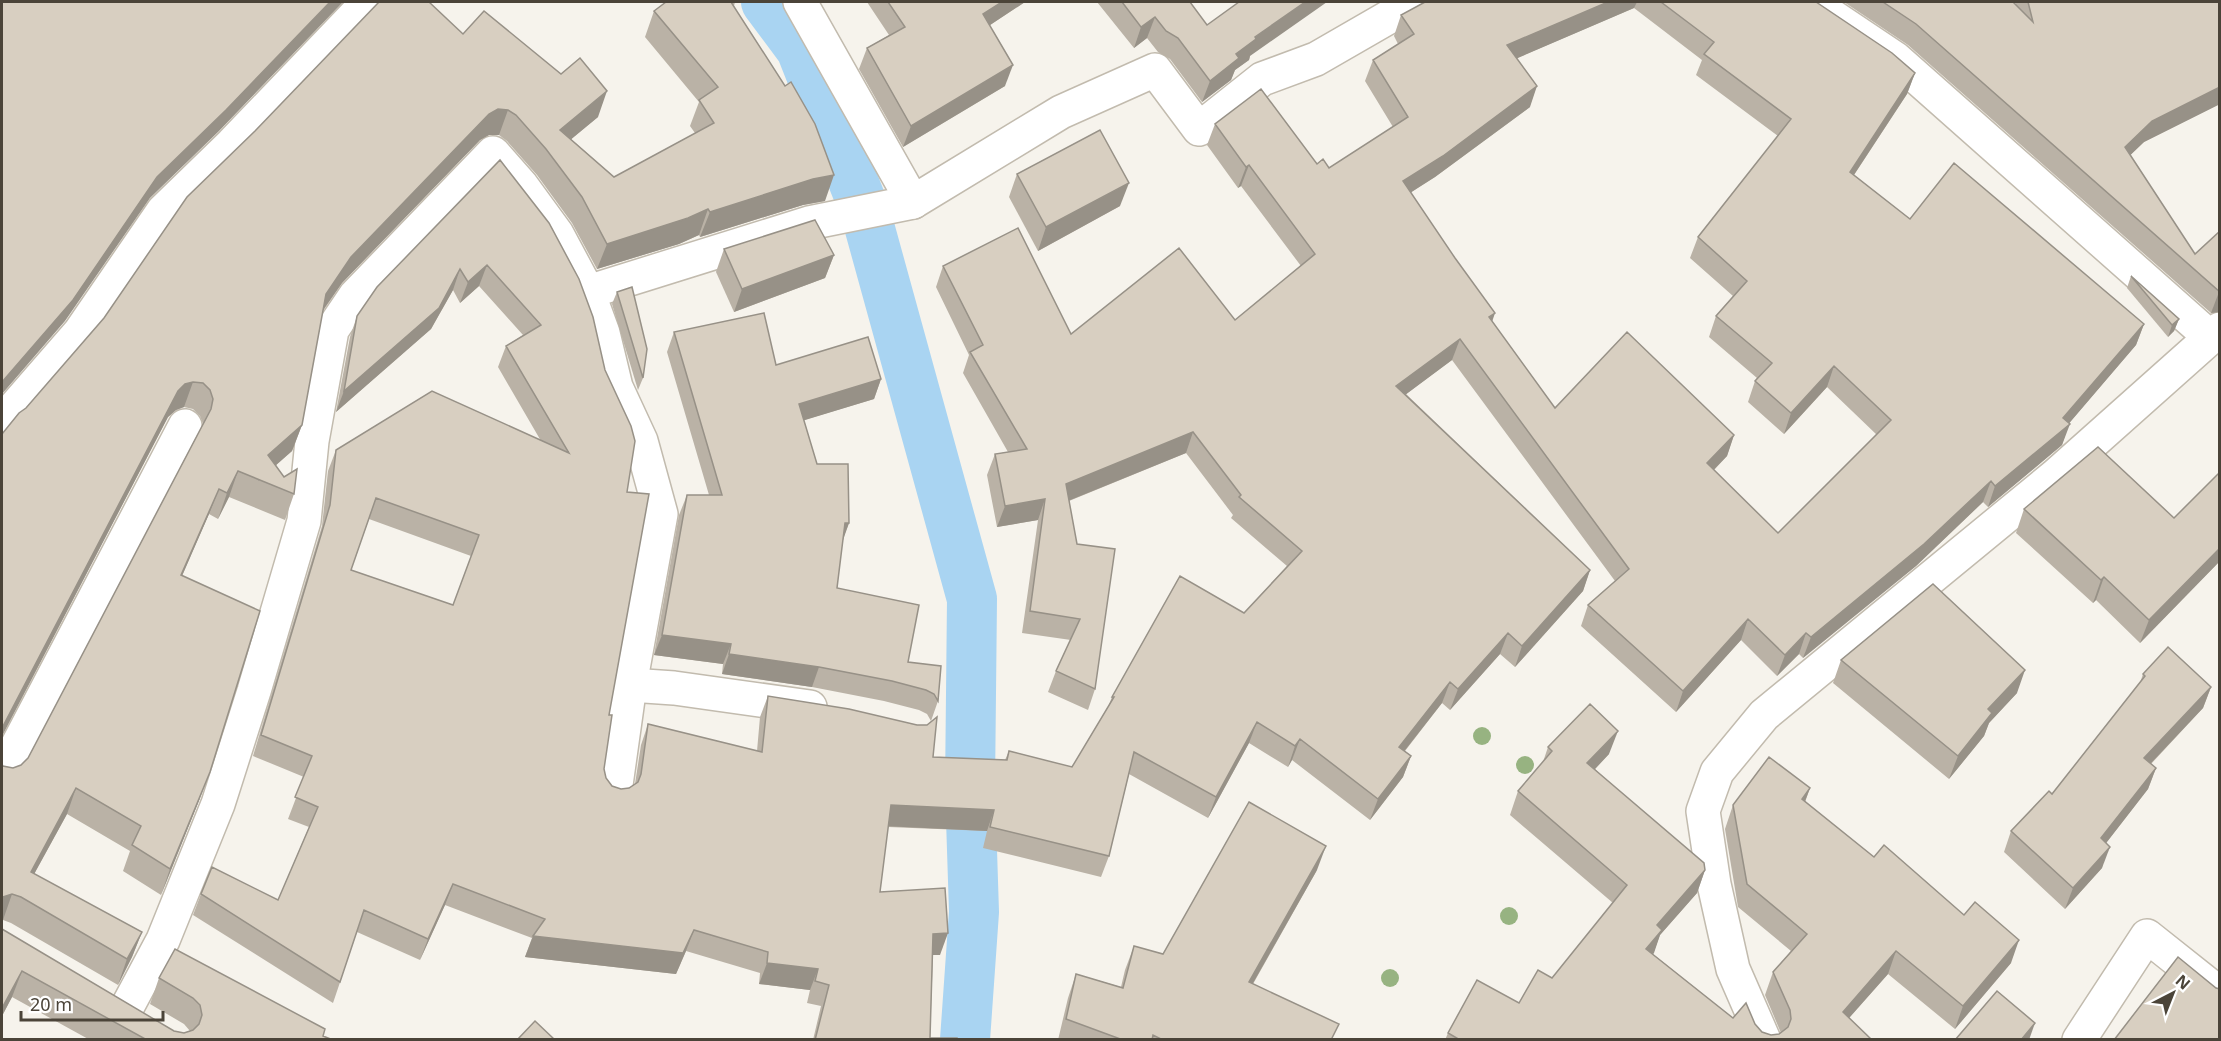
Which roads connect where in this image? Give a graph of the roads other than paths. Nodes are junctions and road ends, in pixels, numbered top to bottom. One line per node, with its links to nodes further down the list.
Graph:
1 (368, 2): 8 (street)
2 (800, 2): 5 (street)
3 (1415, 2): 5 (street)
4 (1811, 2): 7 (street)
5 (913, 202): 6 (street)
6 (588, 292): 10 (street); 15 (street)
7 (2215, 333): 16 (street)
8 (2, 422)
9 (185, 426): 12 (street)
10 (630, 685): 11 (street); 13 (street)
11 (837, 711)
12 (2, 775)
13 (615, 792)
14 (2220, 994): 17 (street)
15 (127, 1012)
16 (1764, 1040)
17 (2079, 1040)

